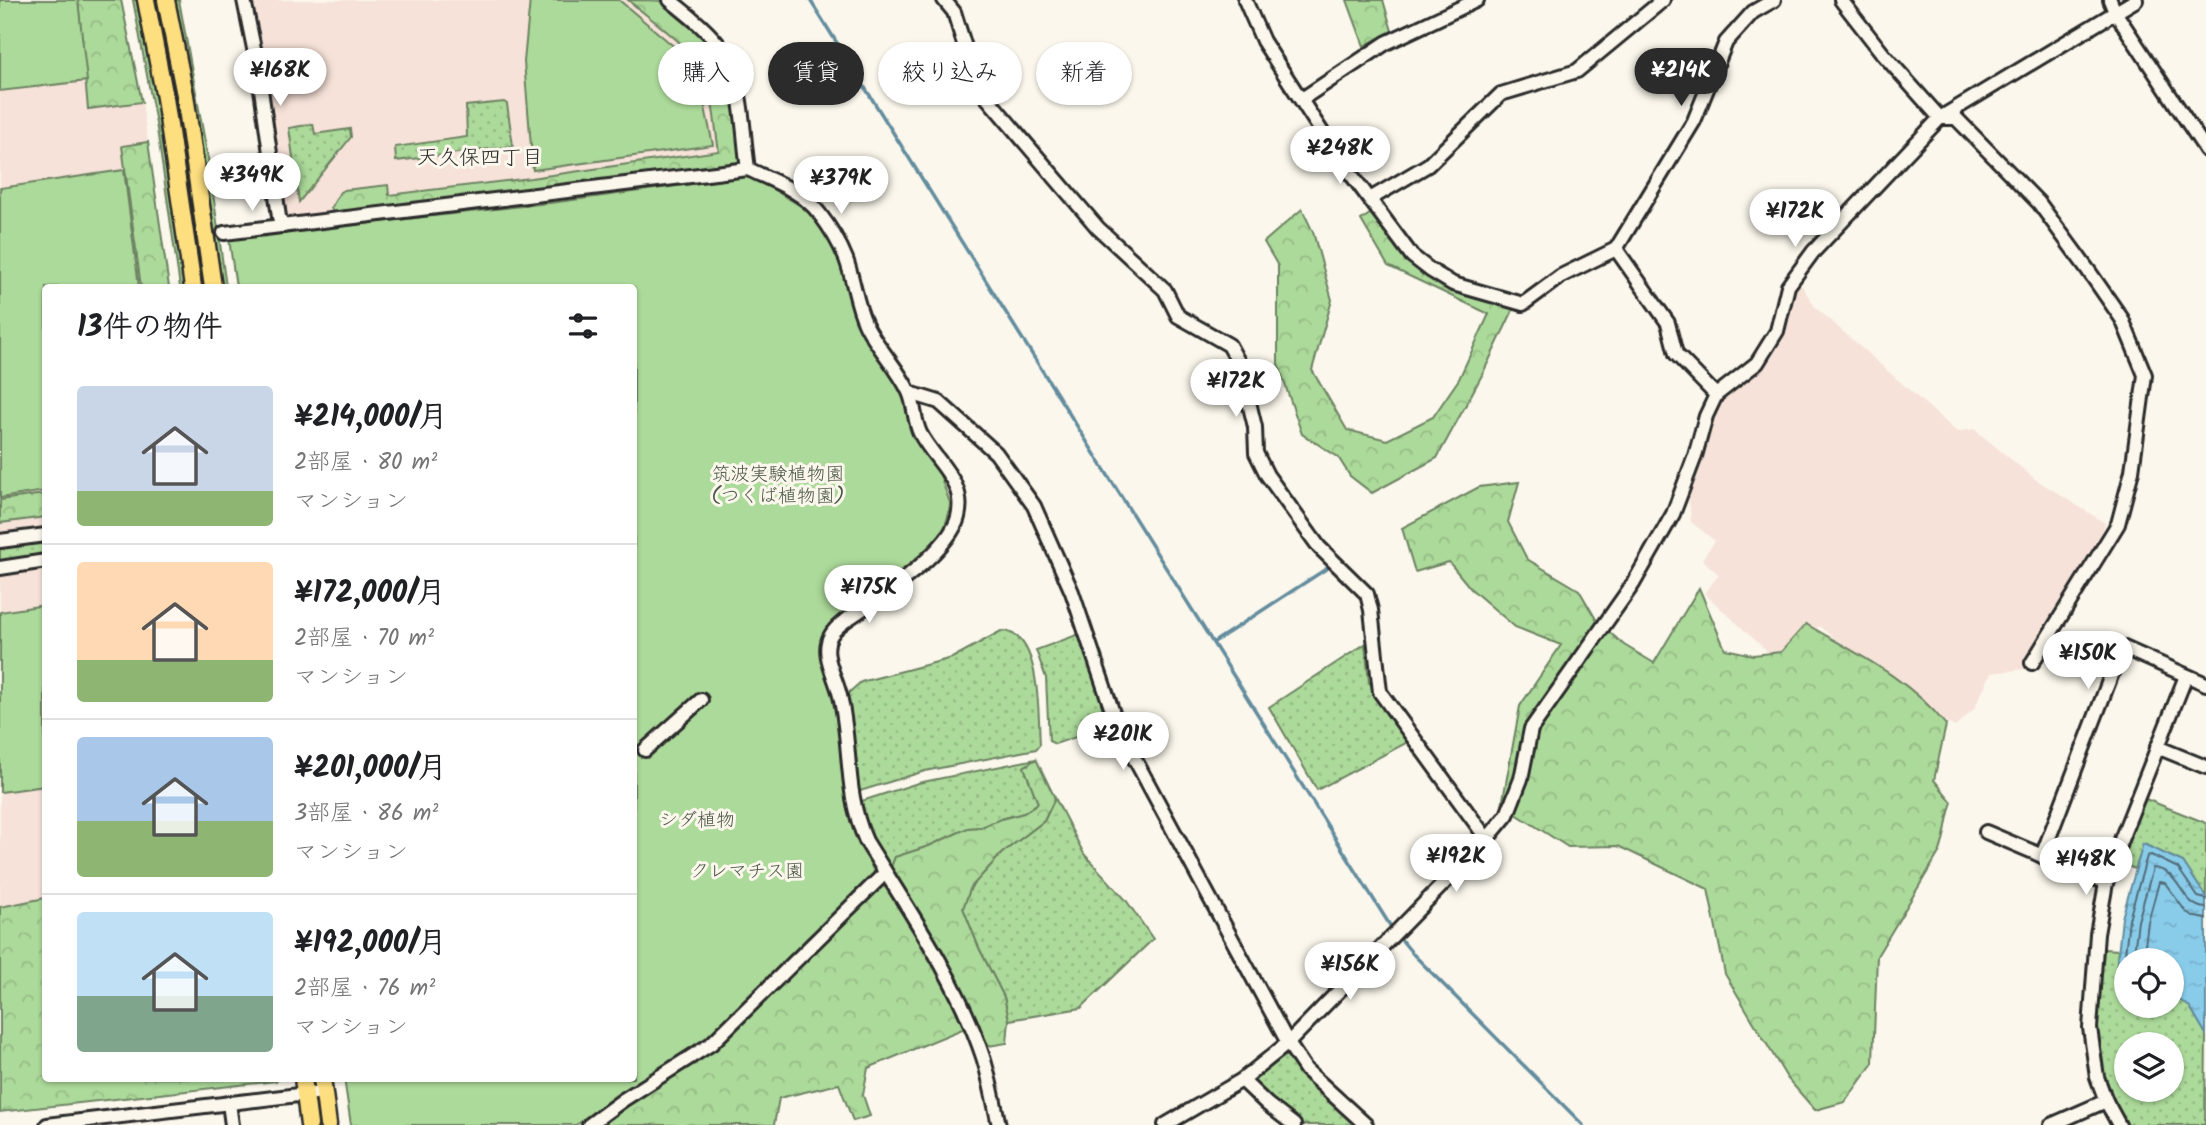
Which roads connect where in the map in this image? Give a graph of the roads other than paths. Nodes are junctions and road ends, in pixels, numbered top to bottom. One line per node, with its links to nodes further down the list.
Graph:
1 (146, 0): 22 (main road)
2 (166, 0): 23 (main road)
3 (244, 0): 19 (street)
4 (670, 0): 17 (street)
5 (944, 0): 38 (street)
6 (1245, 0): 14 (street)
7 (1477, 0): 14 (street)
8 (1663, 0): 12 (street)
9 (1774, 0): 21 (street)
10 (1841, 0): 15 (street)
11 (2136, 0): 13 (street)
12 (1648, 5): 18 (street)
13 (2112, 6): 15 (street); 16 (street)
14 (1302, 100): 18 (street)
15 (1940, 118): 25 (street); 30 (street)
16 (2206, 150)
17 (748, 169): 19 (street); 24 (street)
18 (1370, 199): 21 (street)
19 (283, 226): 20 (street)
20 (224, 233)
21 (1616, 249): 25 (street)
22 (193, 284)
23 (213, 284)
24 (910, 393): 40 (street); 42 (street)
25 (1716, 395): 38 (street)
26 (42, 536): 27 (street)
27 (0, 541)
28 (42, 562): 29 (street)
29 (0, 568)
30 (2032, 663)
31 (2186, 676): 32 (street); 34 (street); 39 (street)
32 (2206, 684)
33 (701, 700): 35 (street)
34 (2157, 747): 36 (street); 41 (street)
35 (645, 750)
36 (2206, 767)
37 (1986, 832): 39 (street)
38 (1487, 839): 42 (street)
39 (2042, 856): 41 (street)
40 (885, 873): 52 (street); 53 (street)
41 (2106, 883): 46 (street)
42 (1288, 1043): 43 (street); 56 (street)
43 (1242, 1080): 54 (street); 55 (street)
44 (323, 1085): 45 (street); 51 (main road)
45 (304, 1086): 47 (street); 50 (main road)
46 (2106, 1101): 57 (street); 58 (street)
47 (229, 1103): 48 (street); 49 (street)
48 (47, 1125)
49 (232, 1125)
50 (309, 1125)
51 (328, 1125)
52 (589, 1125)
53 (999, 1125)
54 (1165, 1125)
55 (1294, 1125)
56 (1366, 1125)
57 (2052, 1125)
58 (2119, 1125)

